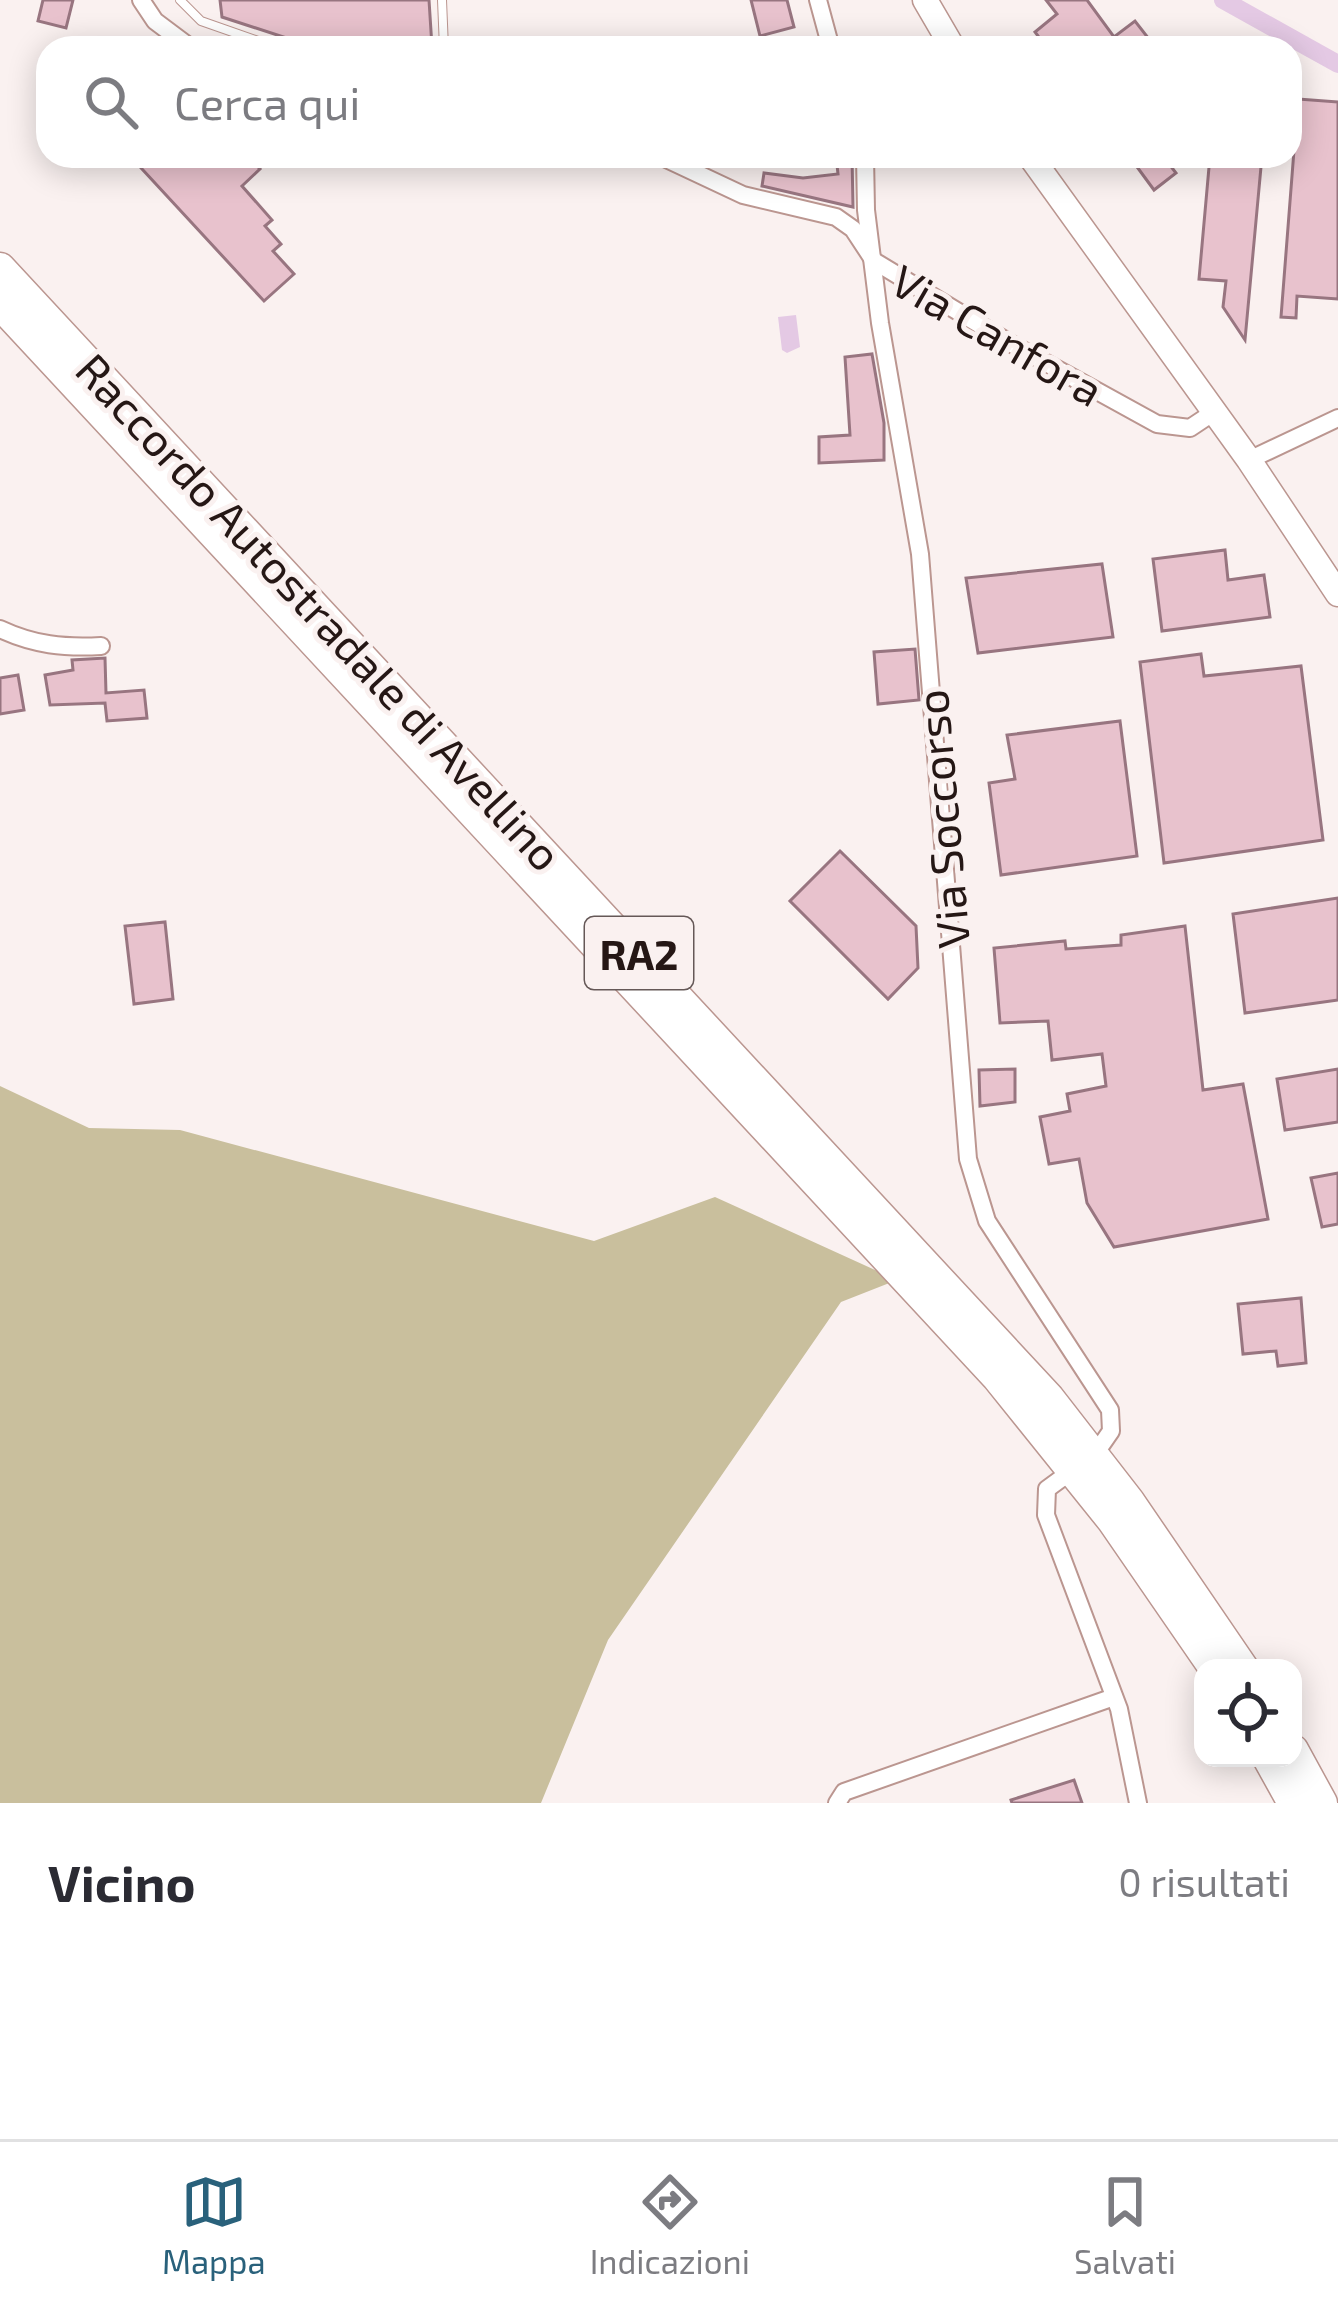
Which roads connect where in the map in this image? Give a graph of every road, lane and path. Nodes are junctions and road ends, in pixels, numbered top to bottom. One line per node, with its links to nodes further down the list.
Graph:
1 (141, 0): 6 (street)
2 (181, 0): 7 (lane)
3 (442, 0): 8 (lane)
4 (818, 0): 9 (street)
5 (925, 0): 10 (street)
6 (175, 36)
7 (244, 36)
8 (444, 36)
9 (828, 36)
10 (946, 36)
11 (686, 168): 14 (street, Via Canfora)
12 (865, 168): 14 (street, Via Soccorso)
13 (1039, 168): 17 (street)
14 (874, 261): 17 (street, Via Canfora); 23 (street, Via Soccorso)
15 (0, 268): 26 (highway, Raccordo Autostradale di Avellino / RA2)
16 (0, 304): 25 (highway, Raccordo Autostradale di Avellino / RA2)
17 (1214, 412): 19 (street)
18 (1338, 418): 19 (street)
19 (1249, 460): 20 (street)
20 (1338, 594)
21 (0, 629): 22 (street)
22 (101, 646)
23 (1102, 1444)
24 (1062, 1478): 27 (street)
25 (1208, 1659)
26 (1238, 1659)
27 (1114, 1697): 30 (street); 31 (street)
28 (1302, 1766): 33 (highway)
29 (1273, 1767): 32 (highway)
30 (837, 1803)
31 (1138, 1803)
32 (1293, 1803)
33 (1322, 1803)

